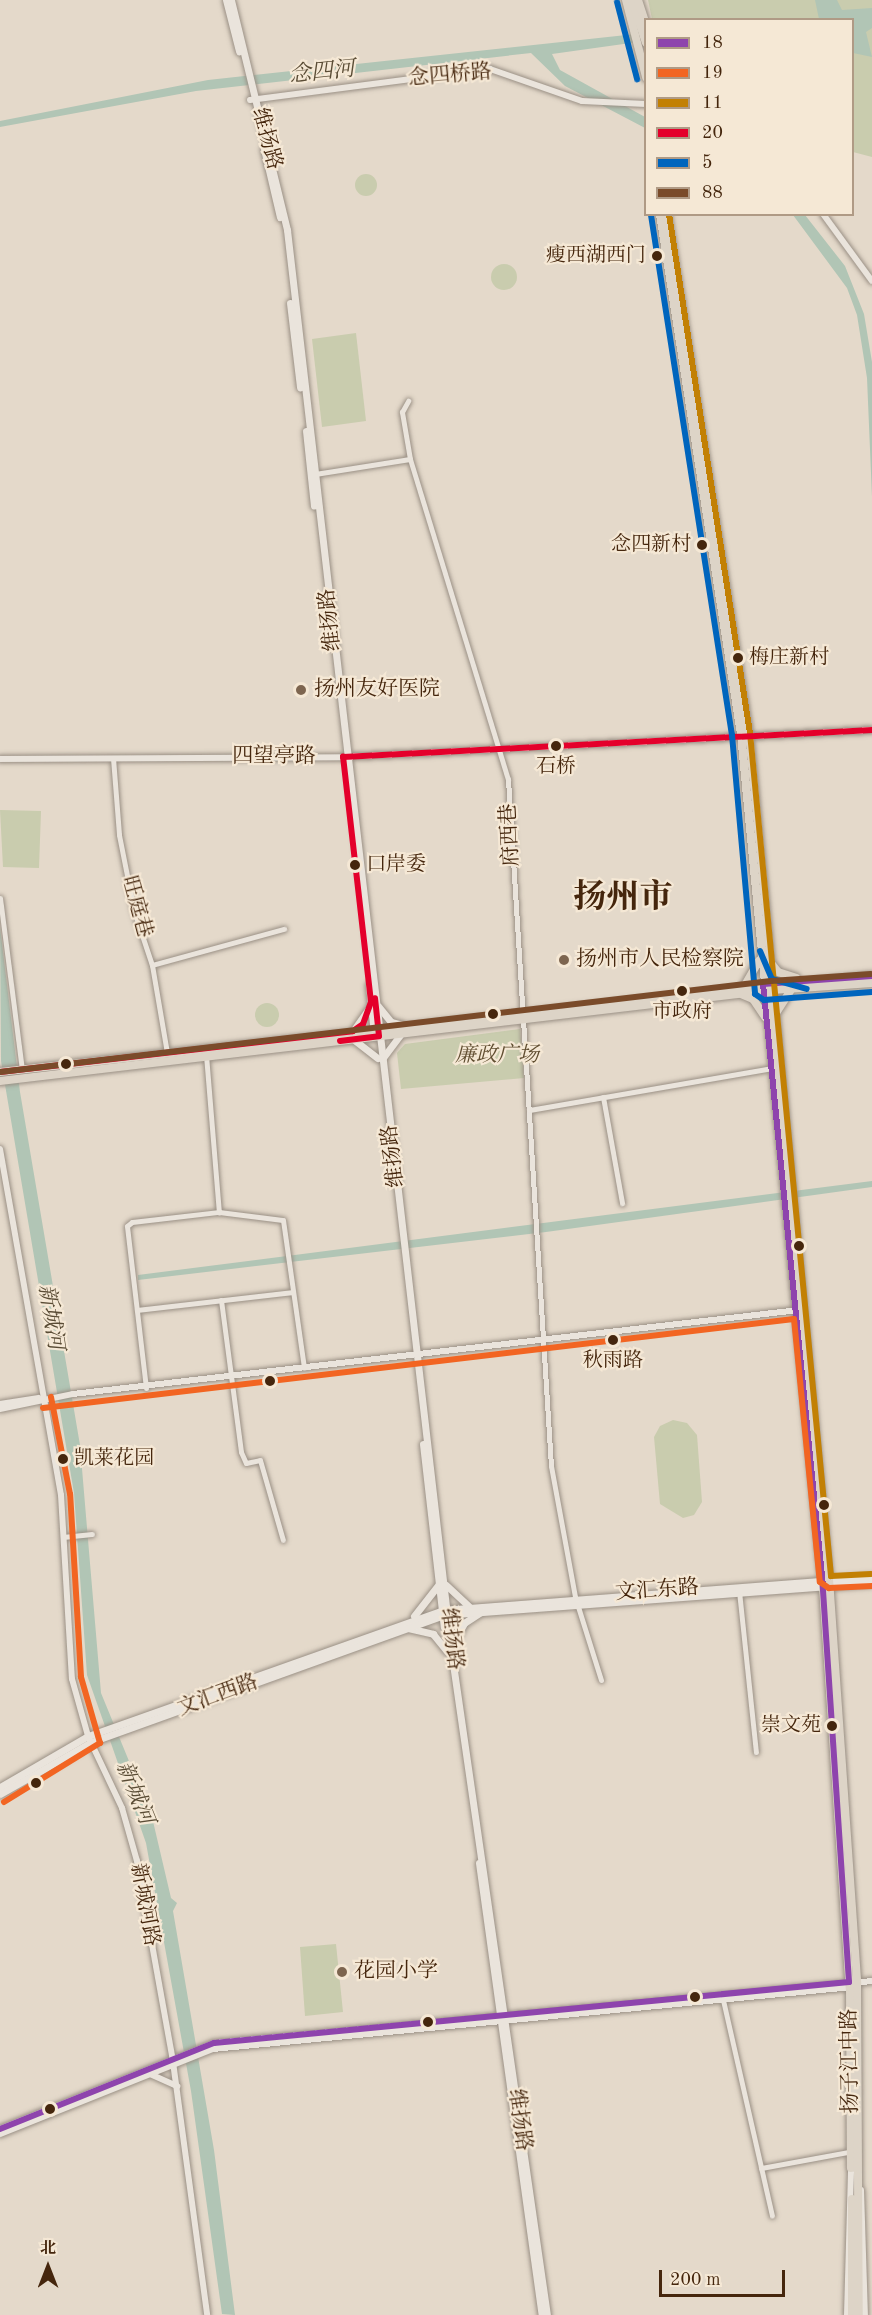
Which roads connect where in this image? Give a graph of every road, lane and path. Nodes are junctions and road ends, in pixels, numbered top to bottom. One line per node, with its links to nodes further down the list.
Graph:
1 (226, 0): 8 (main road, 维扬路)
2 (231, 0): 8 (main road, 维扬路)
3 (626, 0): 6 (main road)
4 (632, 0): 6 (main road)
5 (639, 0): 6 (main road)
6 (640, 30): 7 (main road)
7 (644, 43)
8 (244, 65): 9 (main road, 维扬路)
9 (252, 98): 10 (street, 念四桥路); 17 (main road, 维扬路); 21 (main road, 维扬路)
10 (644, 104)
11 (660, 216): 19 (main road)
12 (667, 216): 19 (main road)
13 (824, 216): 14 (street)
14 (872, 281)
15 (408, 401): 16 (street, 府西巷)
16 (410, 459): 17 (street); 20 (street, 府西巷)
17 (315, 474): 21 (main road, 维扬路)
18 (872, 730): 19 (street, 四望亭路)
19 (745, 734): 20 (street, 四望亭路); 26 (main road); 27 (main road)
20 (497, 747): 21 (street, 四望亭路); 36 (street, 府西巷)
21 (345, 757): 22 (street, 四望亭路); 35 (main road, 维扬路)
22 (112, 758): 23 (street, 四望亭路); 28 (street, 旺庭巷)
23 (0, 759)
24 (0, 898): 45 (street)
25 (284, 929): 28 (street)
26 (761, 954): 32 (main road); 34 (main road)
27 (769, 962): 30 (main road); 32 (main road)
28 (152, 964): 41 (street, 旺庭巷)
29 (872, 976): 30 (main road)
30 (813, 980): 32 (main road)
31 (872, 983): 33 (main road)
32 (768, 987): 33 (main road); 34 (main road); 37 (main road, 扬子江中路)
33 (794, 988): 37 (main road)
34 (742, 990): 36 (main road); 37 (main road)
35 (373, 1002): 38 (main road); 39 (main road, 维扬路); 40 (main road)
36 (521, 1017): 38 (main road); 48 (street, 府西巷)
37 (771, 1021): 44 (main road, 扬子江中路); 50 (main road, 扬子江中路)
38 (402, 1030): 39 (main road); 43 (main road)
39 (377, 1032): 40 (main road); 43 (main road, 维扬路)
40 (353, 1035): 42 (main road); 43 (main road)
41 (167, 1053): 42 (main road); 45 (main road)
42 (206, 1053): 45 (main road); 52 (street)
43 (380, 1058): 58 (main road, 维扬路)
44 (771, 1068): 47 (street); 50 (main road, 扬子江中路)
45 (21, 1072): 46 (main road)
46 (0, 1078)
47 (603, 1097): 48 (street); 51 (street)
48 (529, 1110): 57 (street, 府西巷)
49 (0, 1152): 62 (street, 新城河路)
50 (787, 1189): 56 (main road, 扬子江中路)
51 (622, 1203)
52 (219, 1212): 53 (street); 55 (street)
53 (293, 1292): 54 (street); 59 (street)
54 (221, 1300): 55 (street); 60 (street)
55 (137, 1310): 61 (street)
56 (798, 1310): 57 (street); 69 (main road, 扬子江中路)
57 (545, 1341): 58 (street); 72 (street, 府西巷)
58 (415, 1355): 59 (street); 68 (main road, 维扬路)
59 (304, 1368): 60 (street)
60 (232, 1378): 61 (street); 66 (street)
61 (146, 1388): 62 (street)
62 (42, 1399): 63 (street); 65 (street, 新城河路)
63 (0, 1406)
64 (92, 1534): 65 (street)
65 (63, 1537): 81 (street, 新城河路)
66 (284, 1540)
67 (872, 1577): 69 (main road, 文汇东路)
68 (442, 1582): 73 (main road); 75 (main road, 维扬路); 76 (main road)
69 (826, 1582): 70 (main road, 文汇东路); 71 (main road, 文汇东路); 72 (main road, 文汇东路); 86 (main road, 扬子江中路)
70 (872, 1583)
71 (738, 1591): 72 (main road, 文汇东路); 82 (street)
72 (576, 1600): 73 (main road, 文汇东路); 74 (main road, 文汇东路); 79 (street, 府西巷)
73 (470, 1607): 75 (main road, 文汇东路)
74 (483, 1611): 75 (main road, 文汇东路); 78 (main road)
75 (445, 1612): 76 (main road, 文汇西路); 77 (main road, 文汇西路); 78 (main road, 维扬路)
76 (411, 1619): 80 (main road, 文汇西路)
77 (400, 1628): 78 (main road); 80 (main road, 文汇西路)
78 (449, 1651): 88 (main road, 维扬路)
79 (601, 1680)
80 (119, 1728): 81 (main road, 文汇西路)
81 (89, 1739): 83 (main road, 文汇西路); 84 (main road, 文汇西路); 89 (street, 新城河路)
82 (756, 1752)
83 (0, 1787)
84 (0, 1794)
85 (872, 1981): 86 (street)
86 (852, 1984): 87 (street); 88 (street); 94 (main road, 扬子江中路)
87 (723, 2000): 88 (street); 95 (street)
88 (501, 2018): 89 (street); 100 (main road, 维扬路); 101 (main road, 维扬路)
89 (173, 2060): 90 (street); 91 (street, 新城河路); 92 (street)
90 (146, 2074): 91 (street); 93 (street)
91 (177, 2086): 99 (street, 新城河路)
92 (0, 2129)
93 (0, 2134)
94 (855, 2151): 95 (street); 96 (main road, 扬子江中路)
95 (761, 2168): 97 (street)
96 (854, 2172): 98 (main road, 扬子江中路); 102 (street); 105 (street)
97 (772, 2215)
98 (855, 2295): 103 (main road, 扬子江中路); 104 (main road, 扬子江中路)
99 (207, 2315)
100 (542, 2315)
101 (547, 2315)
102 (848, 2315)
103 (852, 2315)
104 (858, 2315)
105 (865, 2315)

